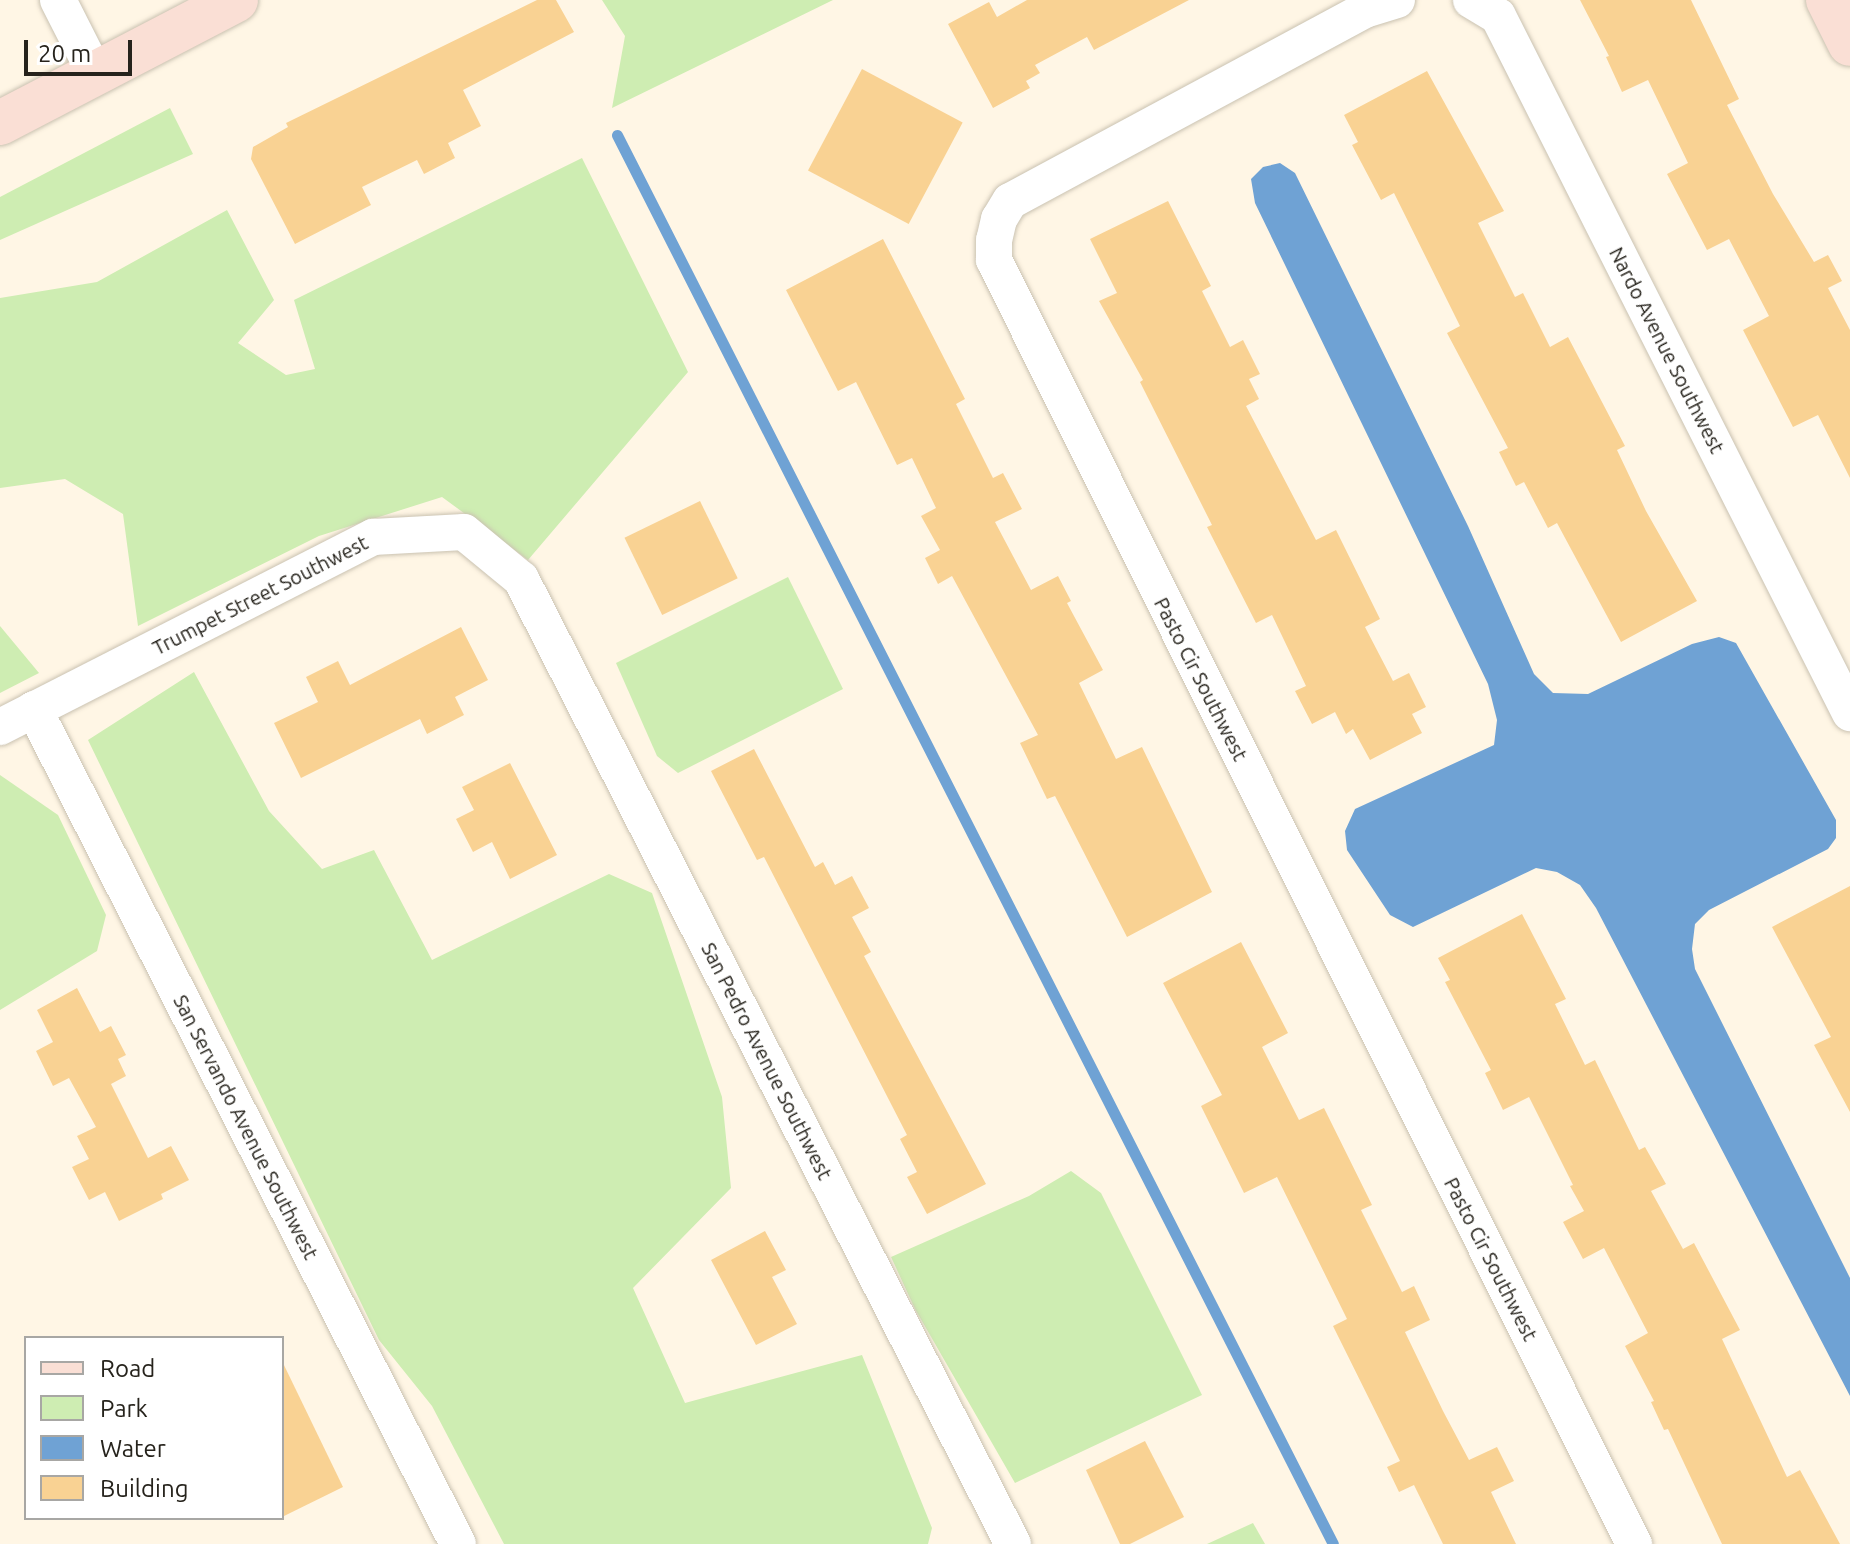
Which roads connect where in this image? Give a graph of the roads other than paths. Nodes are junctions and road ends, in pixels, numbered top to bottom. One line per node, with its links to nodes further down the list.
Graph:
1 (58, 0): 7 (street)
2 (236, 0): 7 (street)
3 (1397, 0): 16 (street, Pasto Cir Southwest)
4 (1471, 0): 10 (street, Nardo Avenue Southwest)
5 (1828, 0): 6 (street)
6 (1850, 44)
7 (95, 73): 8 (street)
8 (0, 123)
9 (521, 579): 11 (street, Trumpet Street Southwest); 15 (street, San Pedro Avenue Southwest)
10 (1840, 668): 12 (street, Nardo Avenue Southwest)
11 (34, 709): 13 (street, Trumpet Street Southwest); 14 (street, San Servando Avenue Southwest)
12 (1850, 713)
13 (0, 727)
14 (458, 1544)
15 (1013, 1544)
16 (1634, 1544)

